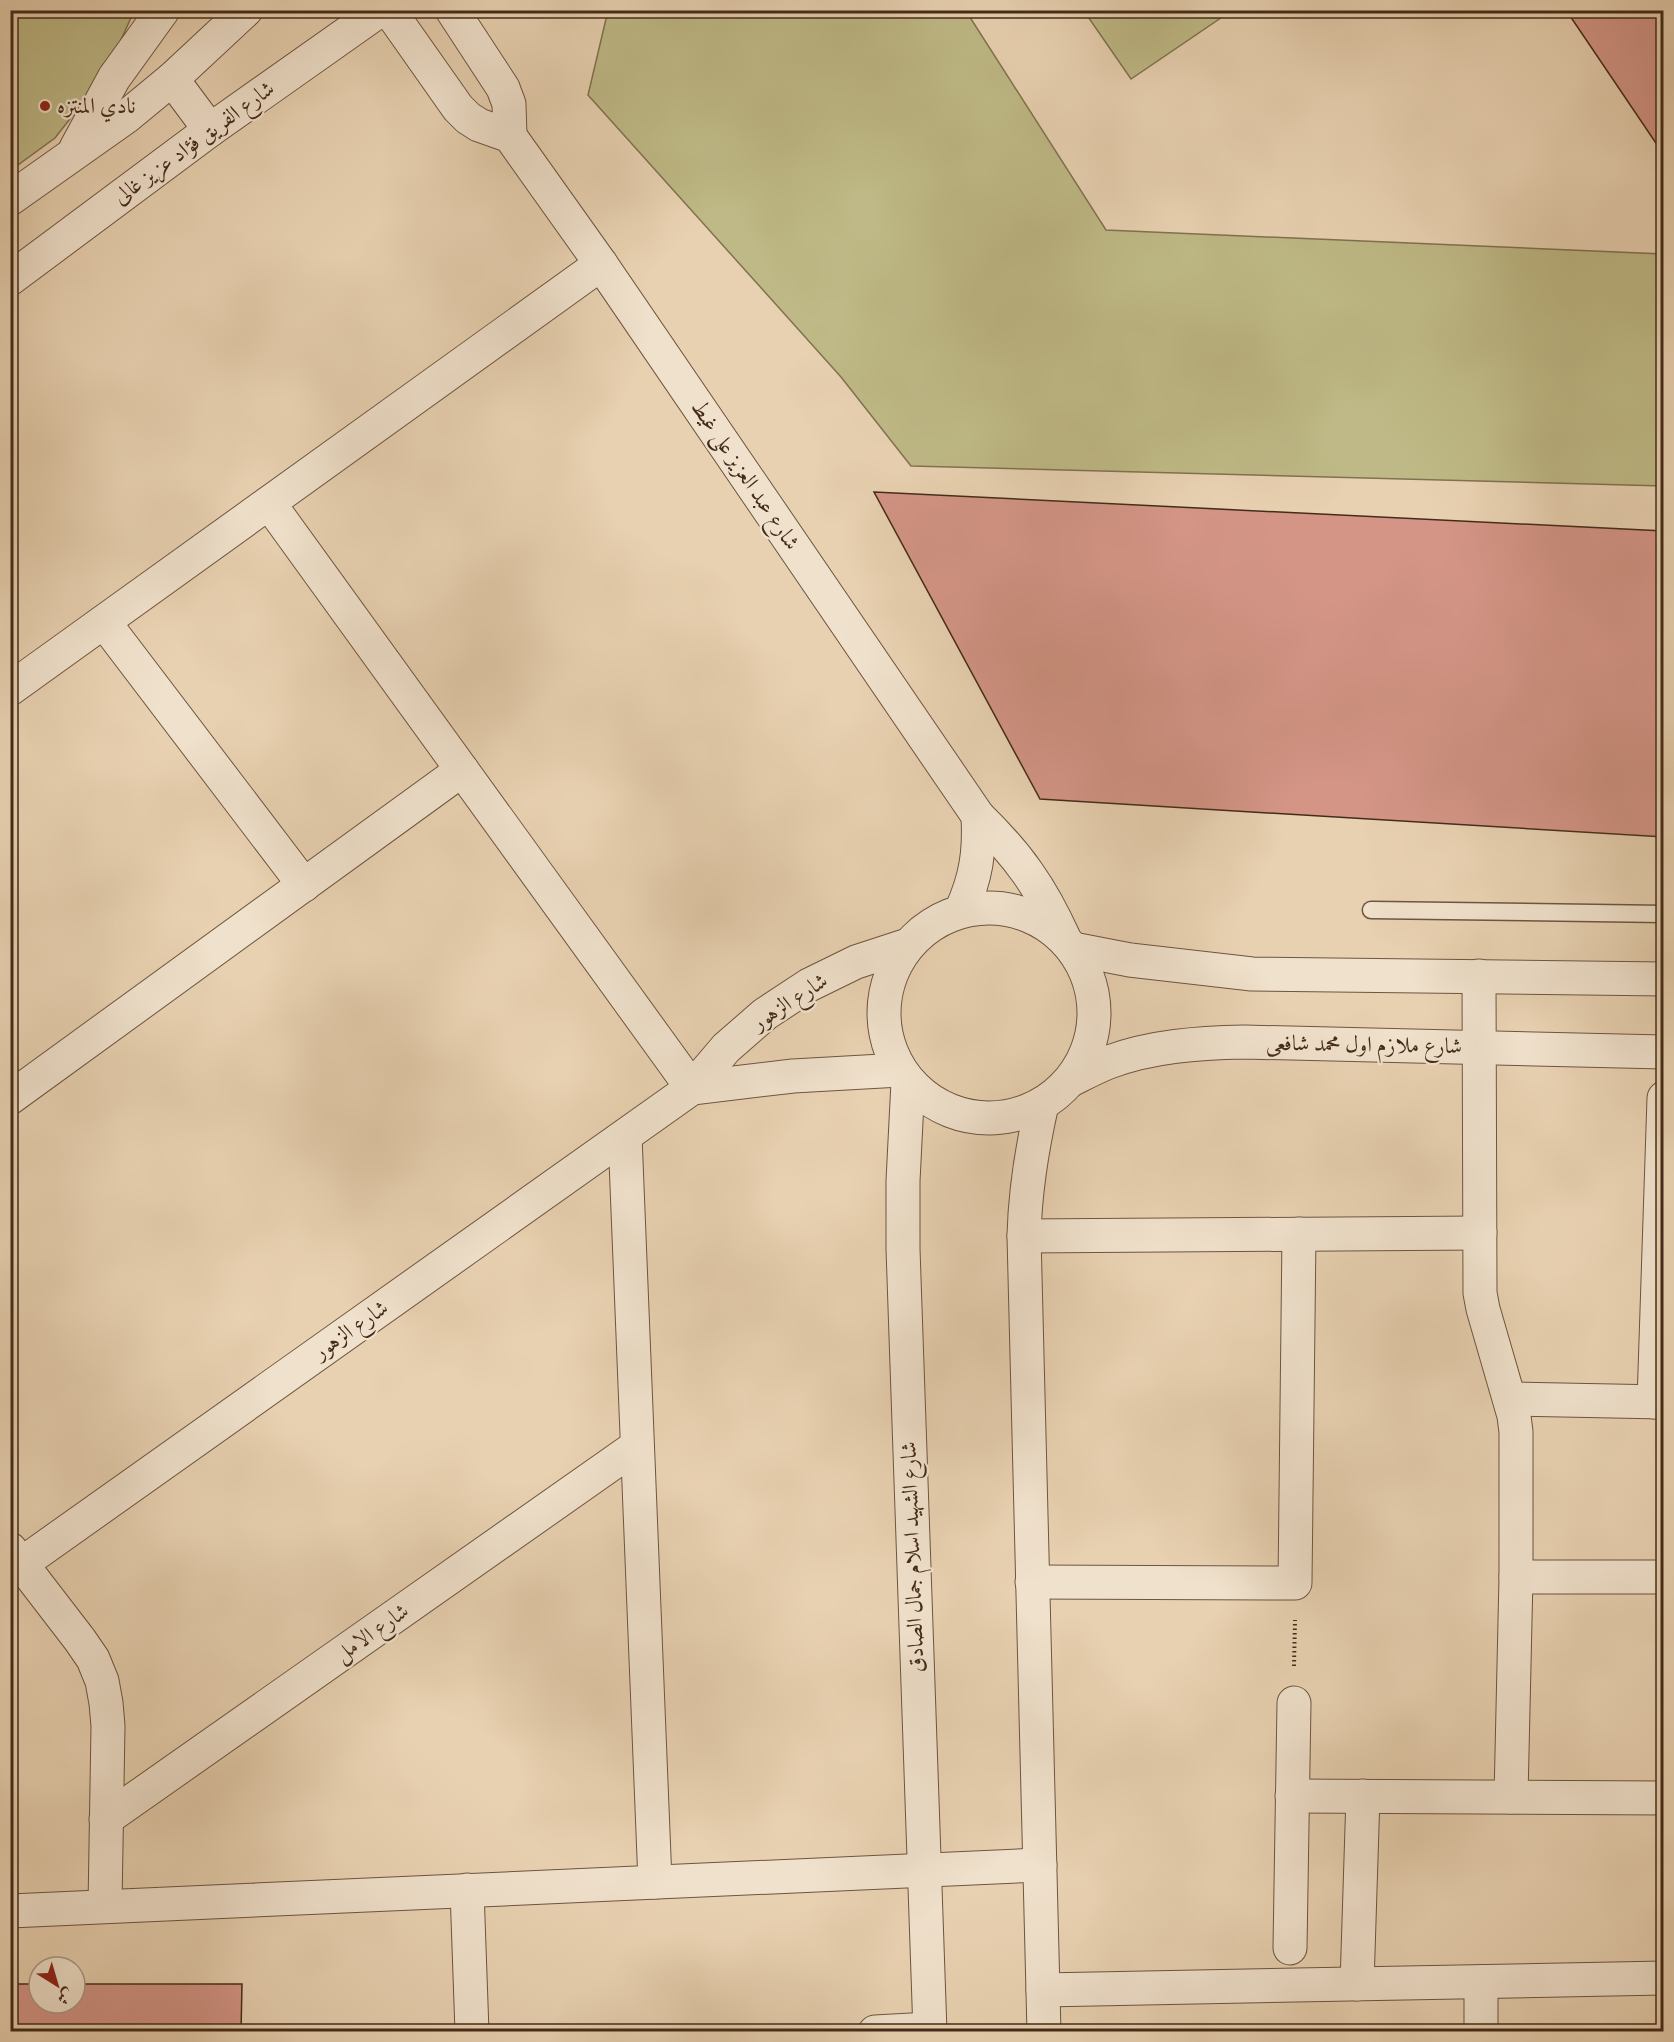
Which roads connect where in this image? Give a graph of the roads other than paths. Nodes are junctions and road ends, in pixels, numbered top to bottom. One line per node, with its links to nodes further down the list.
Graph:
1 (163, 10): 9 (street)
2 (246, 10): 6 (street)
3 (380, 10): 7 (street, شارع الفريق فؤاد عزيز غالى)
4 (389, 10): 8 (street)
5 (452, 10): 8 (street)
6 (172, 79): 7 (street); 9 (street)
7 (210, 130): 12 (street, شارع الفريق فؤاد عزيز غالى)
8 (510, 136): 11 (street, شارع عبد العزيز على غيط)
9 (73, 153): 10 (street)
10 (10, 199)
11 (601, 264): 13 (street); 17 (street, شارع عبد العزيز على غيط)
12 (10, 279)
13 (268, 503): 14 (street); 16 (street)
14 (104, 622): 15 (street); 18 (street)
15 (10, 689)
16 (462, 770): 18 (street); 30 (street)
17 (978, 816): 20 (street); 22 (street, شارع عبد العزيز على غيط)
18 (304, 885): 31 (street)
19 (1371, 910): 21 (lane)
20 (962, 911): 22 (street); 23 (street)
21 (1664, 914)
22 (1069, 944): 24 (street); 29 (street)
23 (908, 945): 28 (street); 30 (street, شارع الزهور)
24 (1479, 976): 25 (street); 26 (street)
25 (1664, 979)
26 (1480, 1048): 27 (street, شارع ملازم اول محمد شافعى); 29 (street, شارع ملازم اول محمد شافعى); 36 (street)
27 (1664, 1052)
28 (904, 1076): 30 (street, شارع الزهور); 33 (street); 53 (street, شارع الشهيد اسلام جمال الصادق)
29 (1071, 1080): 33 (street)
30 (692, 1088): 34 (street, شارع الزهور)
31 (10, 1098)
32 (1664, 1098): 35 (street)
33 (1042, 1104): 38 (street)
34 (625, 1136): 41 (street); 42 (street, شارع الزهور)
35 (1662, 1220): 40 (street)
36 (1480, 1233): 37 (street); 39 (street)
37 (1299, 1234): 38 (street); 45 (street)
38 (1024, 1236): 45 (street)
39 (1510, 1400): 40 (street); 43 (street)
40 (1659, 1402)
41 (637, 1446): 51 (street, شارع الامل); 54 (street)
42 (14, 1562): 51 (street)
43 (1516, 1577): 44 (street); 49 (street)
44 (1664, 1577)
45 (1032, 1582): 52 (street)
46 (1294, 1703): 47 (street)
47 (1292, 1796): 48 (street); 58 (street)
48 (1362, 1796): 49 (street); 61 (street)
49 (1511, 1797): 50 (street)
50 (1664, 1798)
51 (106, 1819): 56 (street)
52 (1040, 1865): 53 (street); 62 (street)
53 (924, 1870): 54 (street); 63 (street, شارع الشهيد اسلام جمال الصادق)
54 (655, 1882): 55 (street)
55 (467, 1890): 56 (street); 64 (street)
56 (105, 1906): 57 (street)
57 (10, 1911)
58 (1290, 1948)
59 (1664, 1978): 60 (street)
60 (1481, 1982): 61 (street); 67 (street)
61 (1357, 1984): 62 (street)
62 (1043, 1990): 66 (street)
63 (930, 2030): 65 (street)
64 (472, 2031)
65 (875, 2031)
66 (1044, 2031)
67 (1480, 2031)

